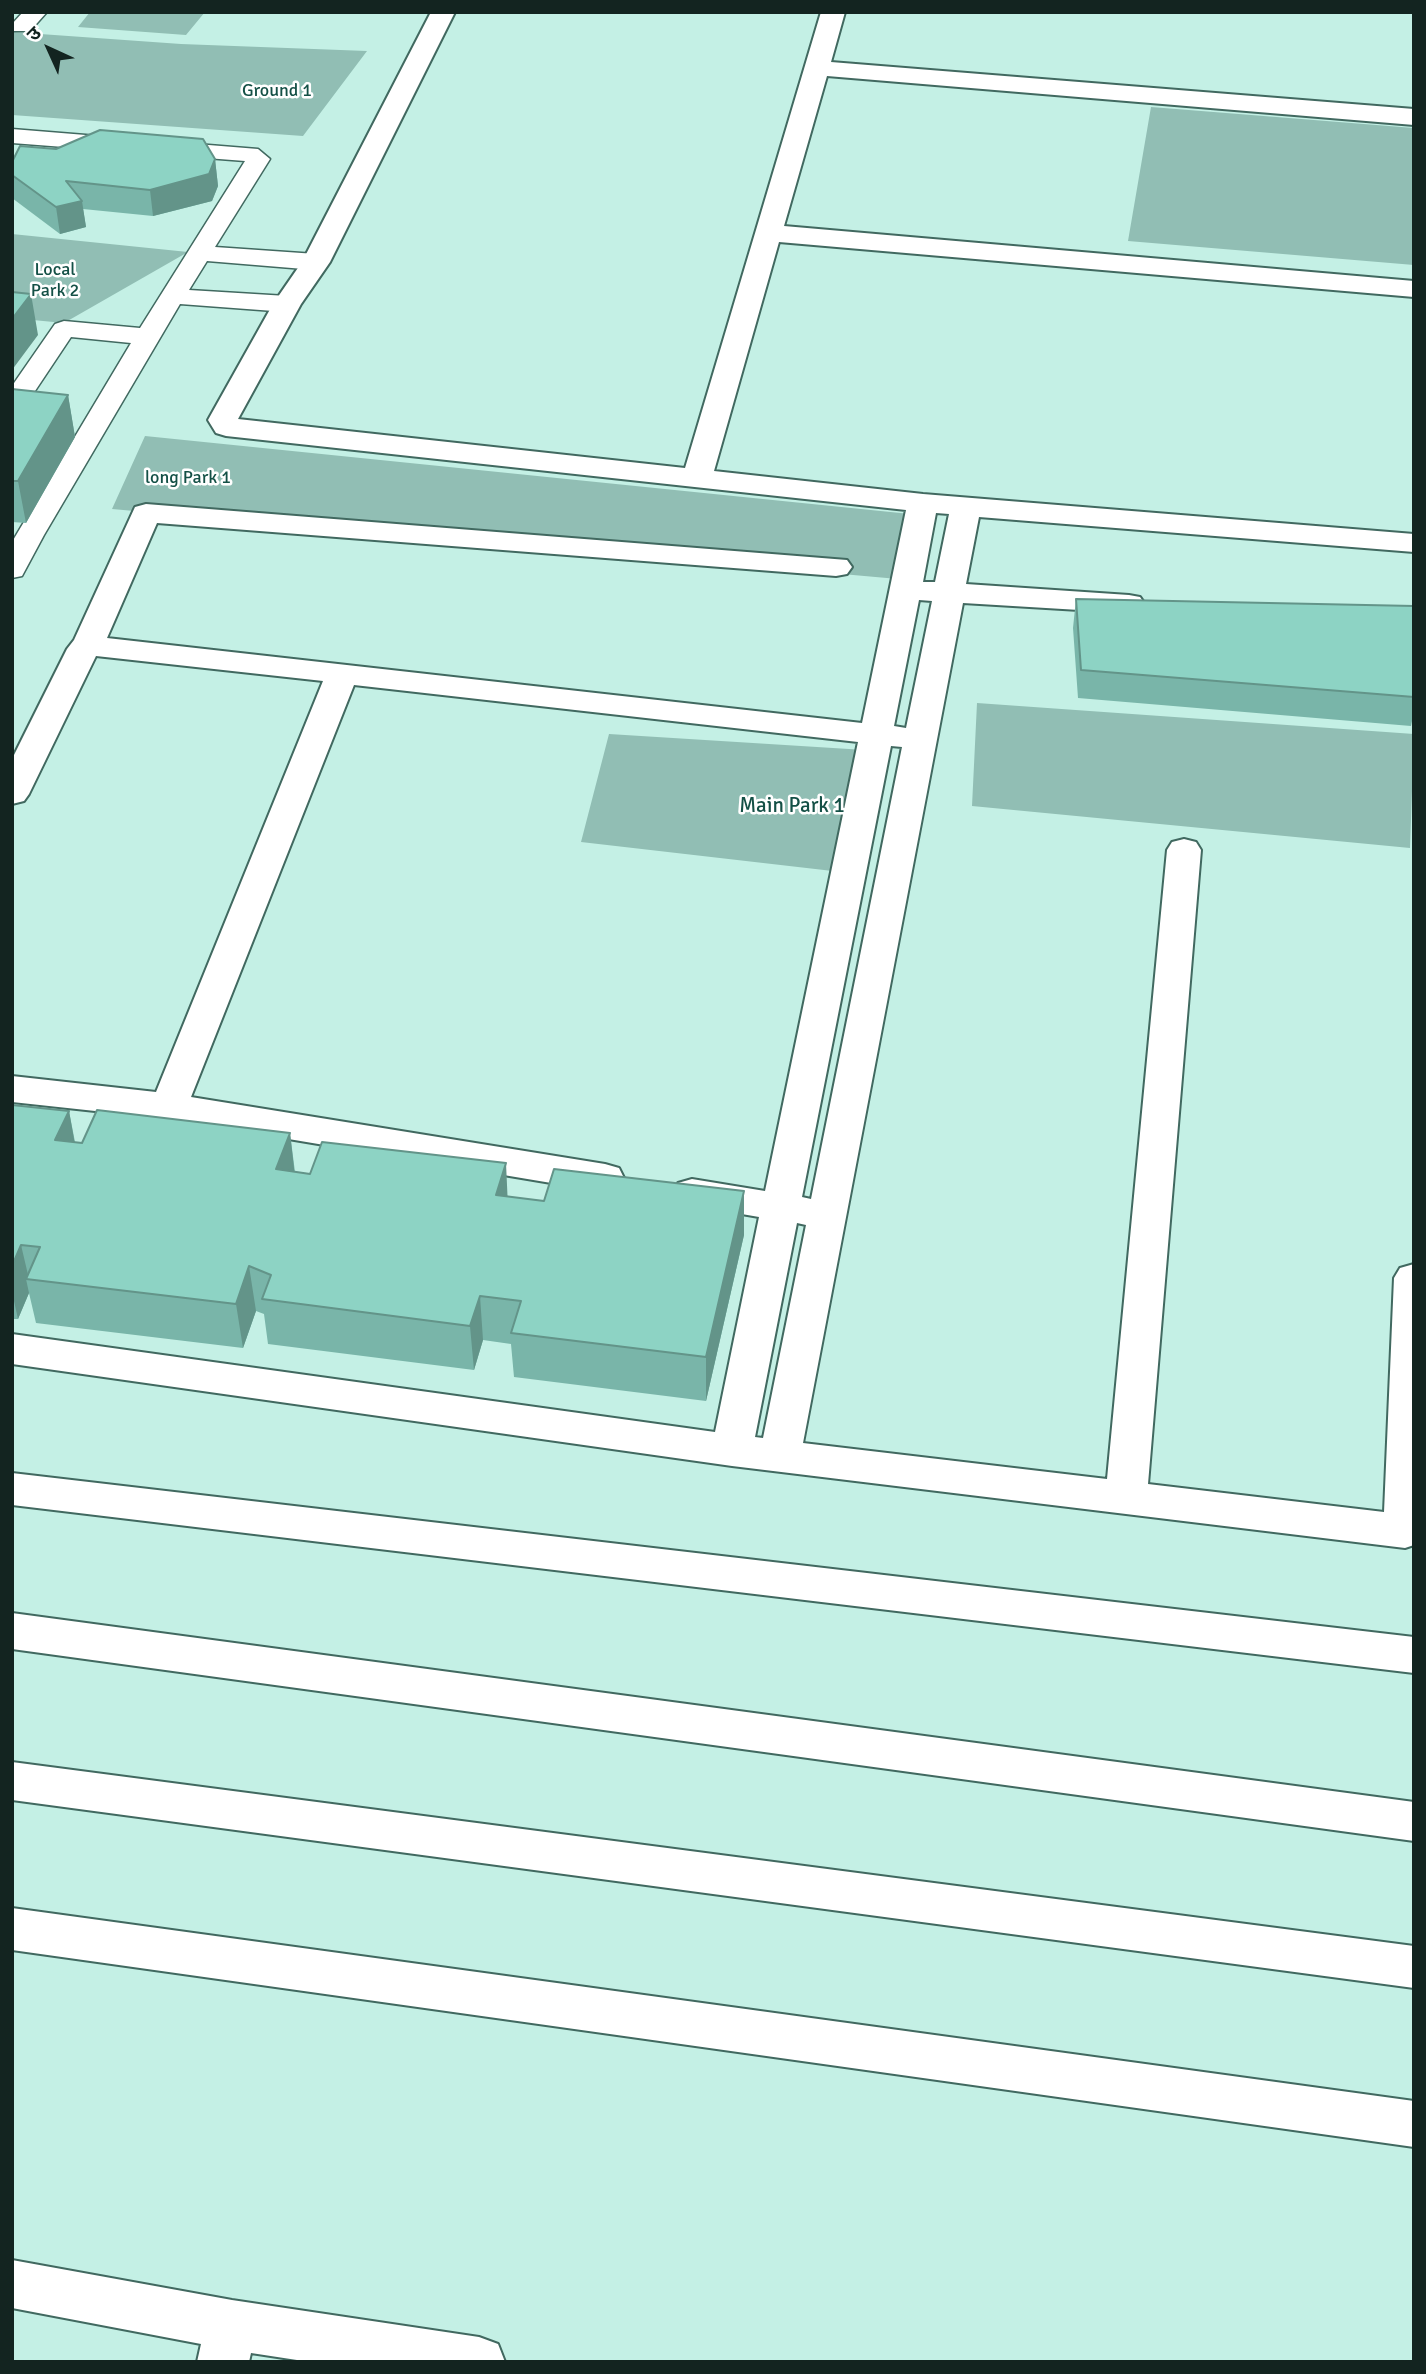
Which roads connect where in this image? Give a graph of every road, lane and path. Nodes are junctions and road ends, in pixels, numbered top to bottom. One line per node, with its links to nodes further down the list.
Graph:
1 (443, 12): 8 (street)
2 (833, 12): 3 (street)
3 (817, 68): 4 (street); 6 (street)
4 (1414, 117)
5 (12, 136): 7 (lane)
6 (769, 233): 9 (street); 16 (street)
7 (201, 253): 8 (lane); 10 (lane)
8 (316, 262): 11 (street)
9 (1414, 289)
10 (172, 296): 11 (lane); 12 (lane)
11 (287, 304): 16 (street)
12 (149, 337): 13 (lane); 15 (lane)
13 (17, 416)
14 (66, 426): 15 (lane)
15 (93, 428): 19 (lane)
16 (697, 478): 17 (street)
17 (923, 503): 18 (street); 23 (street)
18 (966, 506): 20 (street); 24 (street)
19 (21, 535): 22 (lane)
20 (1414, 543)
21 (836, 567): 26 (street)
22 (12, 570)
23 (905, 590): 24 (street); 28 (street)
24 (950, 593): 25 (street); 29 (street)
25 (1154, 606)
26 (88, 645): 27 (street); 30 (street)
27 (342, 674): 28 (street); 33 (street)
28 (877, 734): 29 (street); 34 (street)
29 (920, 740): 35 (street)
30 (12, 794)
31 (1184, 850): 41 (street)
32 (12, 1089): 33 (street)
33 (169, 1106): 34 (street)
34 (781, 1208): 35 (street); 38 (street)
35 (828, 1214): 39 (street)
36 (1414, 1278): 42 (street)
37 (12, 1349): 38 (street)
38 (732, 1450): 39 (street)
39 (780, 1456): 41 (street)
40 (12, 1489): 44 (street)
41 (1126, 1497): 42 (street)
42 (1409, 1531)
43 (12, 1631): 46 (street)
44 (1414, 1654)
45 (12, 1781): 48 (street)
46 (1414, 1822)
47 (12, 1929): 49 (street)
48 (1414, 1967)
49 (1414, 2124)
50 (12, 2284): 51 (street)
51 (227, 2343): 52 (street)
52 (479, 2362)

